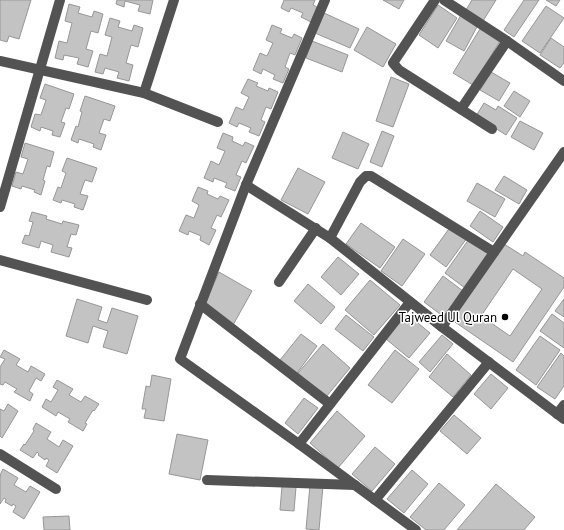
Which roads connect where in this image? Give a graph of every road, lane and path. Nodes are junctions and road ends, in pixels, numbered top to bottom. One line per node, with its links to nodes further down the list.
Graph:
1 (60, 0): 8 (street)
2 (174, 0): 10 (street)
3 (325, 0): 15 (street)
4 (435, 0): 11 (street)
5 (444, 0): 6 (street)
6 (506, 41): 9 (street); 11 (street)
7 (0, 61): 8 (street)
8 (39, 70): 10 (street); 16 (street)
9 (564, 81)
10 (144, 92): 12 (street)
11 (461, 109): 13 (street)
12 (218, 122)
13 (492, 129)
14 (564, 152): 19 (street)
15 (246, 185): 17 (street); 24 (street)
16 (0, 207)
17 (316, 228): 18 (street); 21 (street)
18 (330, 238): 19 (street); 23 (street)
19 (494, 252): 25 (street)
20 (0, 260): 22 (street)
21 (279, 282)
22 (147, 300)
23 (410, 302): 25 (street); 27 (street)
24 (200, 304): 27 (street); 30 (street)
25 (442, 328): 26 (street)
26 (489, 362): 29 (street); 35 (street)
27 (330, 404): 30 (street)
28 (564, 405): 29 (street)
29 (561, 416)
30 (299, 444): 33 (street)
31 (0, 454): 34 (street)
32 (208, 480): 33 (street)
33 (356, 485): 35 (street)
34 (56, 489)
35 (375, 500): 36 (street)
36 (416, 530)

